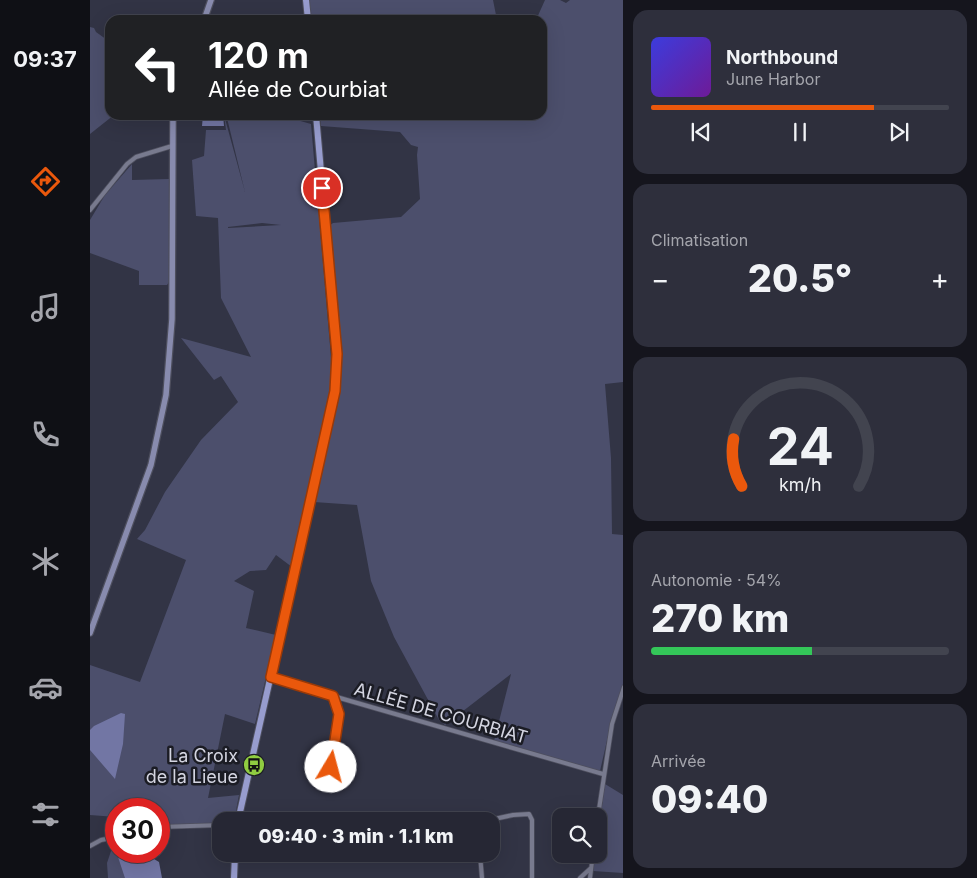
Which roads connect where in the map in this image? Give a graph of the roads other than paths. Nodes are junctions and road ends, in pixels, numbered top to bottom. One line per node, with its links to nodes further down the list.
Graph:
1 (211, 0): 3 (street)
2 (306, 0): 4 (main road)
3 (206, 15)
4 (308, 15)
5 (173, 120): 7 (street)
6 (316, 120): 10 (main road)
7 (172, 146): 8 (street); 9 (street)
8 (90, 210)
9 (90, 633)
10 (271, 677): 12 (street, ALLÉE DE COURBIAT); 16 (main road)
11 (623, 687): 13 (street)
12 (333, 696): 13 (street, ALLÉE DE COURBIAT); 14 (street)
13 (603, 774): 15 (street)
14 (329, 784)
15 (599, 808)
16 (240, 812)
17 (500, 818): 28 (street)
18 (212, 825): 19 (street)
19 (170, 827)
20 (105, 839): 21 (street)
21 (90, 846)
22 (235, 862): 26 (main road)
23 (481, 862): 27 (street)
24 (592, 863): 25 (street)
25 (591, 868): 29 (street); 30 (street)
26 (234, 878)
27 (482, 878)
28 (532, 878)
29 (580, 878)
30 (590, 878)

